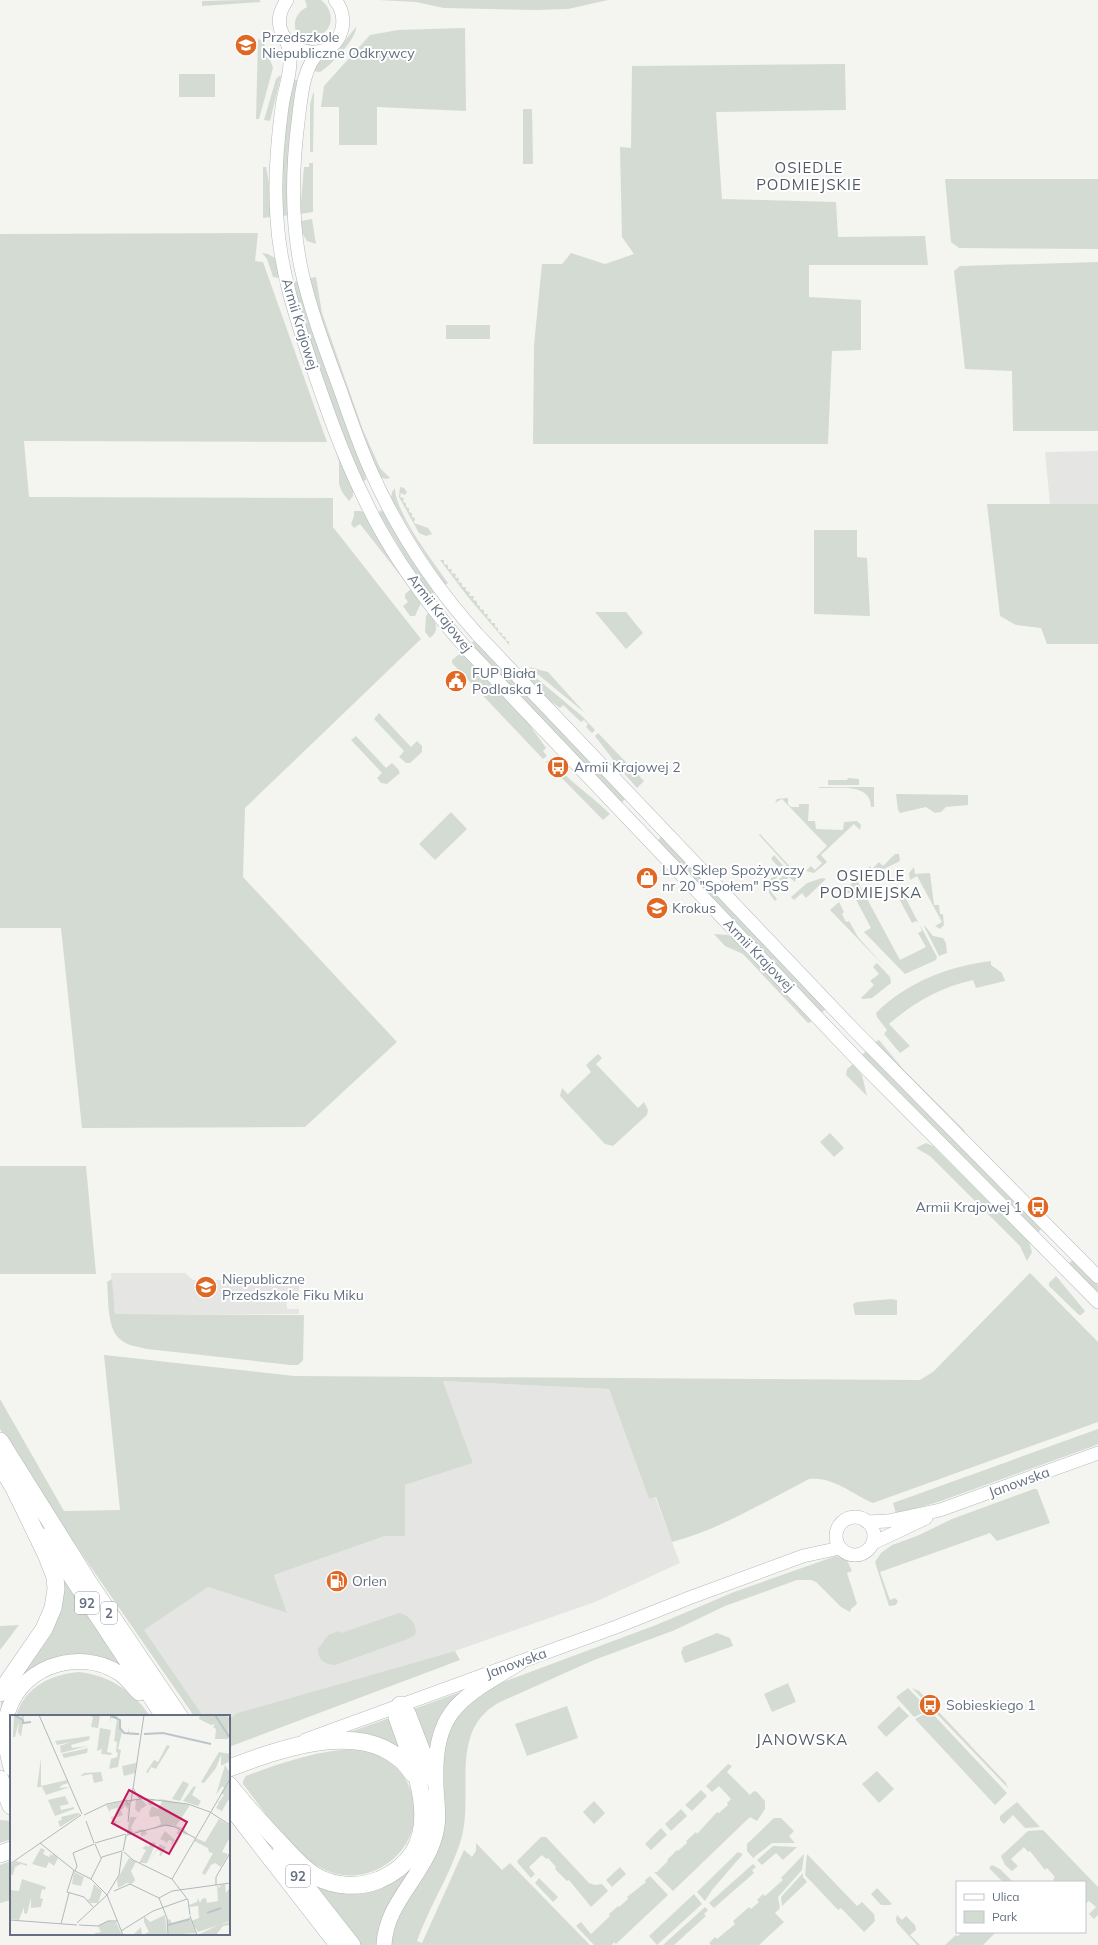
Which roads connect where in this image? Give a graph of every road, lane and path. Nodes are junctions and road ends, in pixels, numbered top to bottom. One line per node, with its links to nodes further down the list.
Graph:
1 (287, 0): 3 (street, Armii Krajowej)
2 (335, 0): 4 (street)
3 (283, 36): 4 (street); 6 (street, Armii Krajowej)
4 (320, 51): 5 (street, Armii Krajowej)
5 (380, 490): 6 (street); 7 (street, Armii Krajowej)
6 (364, 499): 8 (street, Armii Krajowej)
7 (462, 617): 8 (street); 9 (street, Armii Krajowej)
8 (449, 628): 10 (street, Armii Krajowej)
9 (1098, 1277)
10 (1098, 1302)
11 (0, 1441): 24 (highway, 2)
12 (1098, 1453): 15 (street, Janowska)
13 (0, 1465): 14 (highway)
14 (14, 1488): 20 (highway); 23 (main road, 92)
15 (940, 1510): 16 (street, Janowska); 18 (street, Janowska)
16 (867, 1522): 17 (street); 18 (street)
17 (838, 1543): 18 (street); 19 (street, Janowska)
18 (873, 1543)
19 (519, 1663): 21 (street, Janowska); 30 (main road)
20 (0, 1693)
21 (400, 1705): 25 (street, Janowska); 29 (highway); 30 (main road)
22 (158, 1715): 26 (main road)
23 (163, 1715)
24 (178, 1715)
25 (279, 1749): 27 (highway, Janowska); 29 (highway)
26 (10, 1761)
27 (230, 1768)
28 (0, 1778): 32 (highway)
29 (418, 1781): 33 (highway)
30 (436, 1786): 38 (main road)
31 (230, 1788): 33 (highway)
32 (10, 1803)
33 (237, 1806): 36 (main road, 92); 37 (main road, 92)
34 (10, 1850): 35 (highway)
35 (0, 1854)
36 (337, 1945)
37 (353, 1945)
38 (384, 1945)

